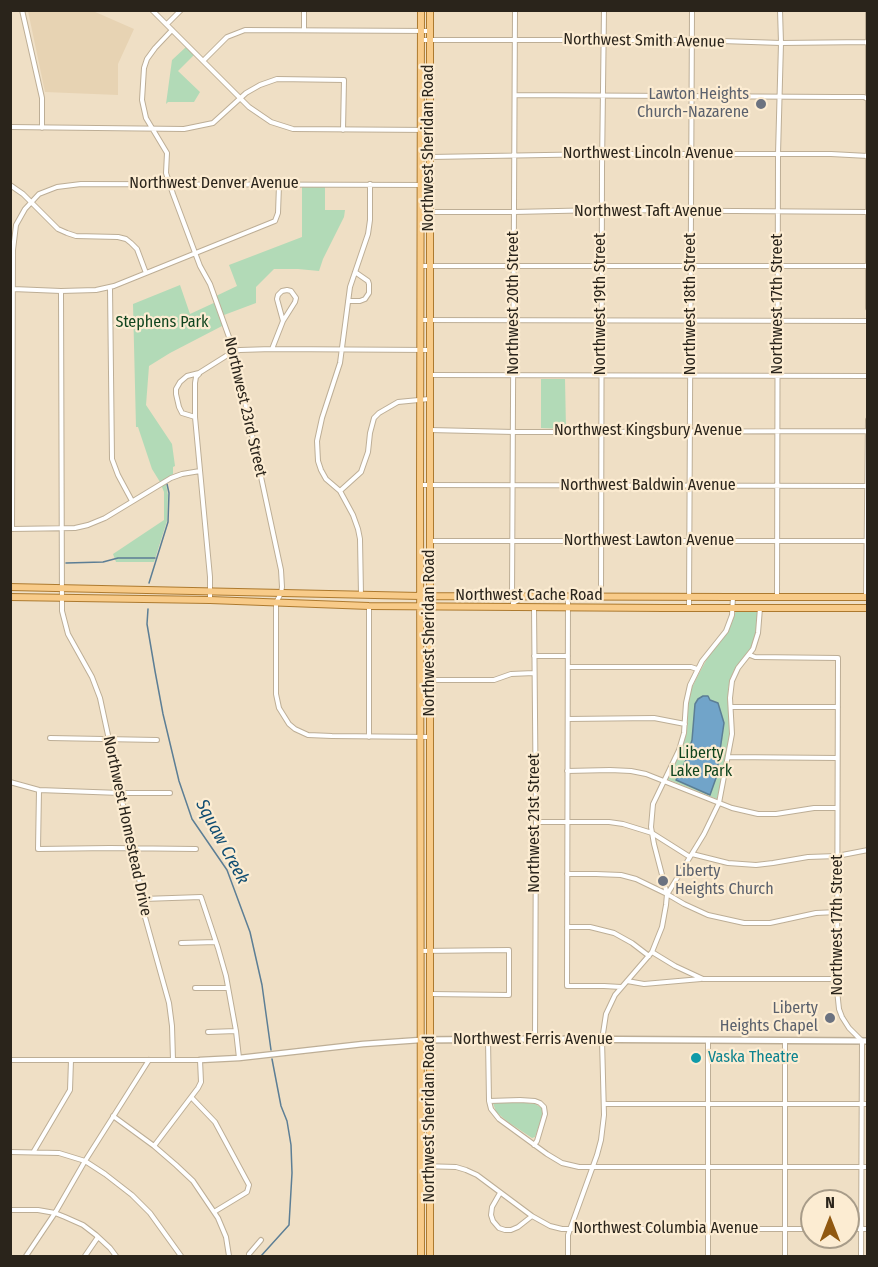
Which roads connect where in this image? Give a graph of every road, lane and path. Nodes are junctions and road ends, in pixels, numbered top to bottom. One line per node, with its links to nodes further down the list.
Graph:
1 (22, 10): 32 (street)
2 (152, 10): 12 (street)
3 (182, 10): 12 (street)
4 (304, 10): 13 (street)
5 (421, 10): 15 (main road, Northwest Sheridan Road)
6 (430, 10): 16 (main road, Northwest Sheridan Road)
7 (515, 10): 19 (street, Northwest 20th Street)
8 (603, 10): 20 (street, Northwest 19th Street)
9 (692, 10): 21 (street, Northwest 18th Street)
10 (780, 10): 23 (street, Northwest 17th Street)
11 (867, 11): 22 (street)
12 (167, 24): 14 (street)
13 (304, 29): 15 (street); 24 (street)
14 (172, 30): 24 (street); 33 (street, Northwest 23rd Street)
15 (421, 31): 16 (street); 18 (main road, Northwest Sheridan Road)
16 (430, 31): 17 (main road, Northwest Sheridan Road)
17 (430, 39): 18 (street, Northwest Smith Avenue); 19 (street, Northwest Smith Avenue); 36 (main road, Northwest Sheridan Road)
18 (421, 40): 35 (main road, Northwest Sheridan Road)
19 (515, 40): 20 (street, Northwest Smith Avenue); 25 (street, Northwest 20th Street)
20 (603, 40): 21 (street, Northwest Smith Avenue); 26 (street, Northwest 19th Street)
21 (692, 40): 23 (street, Northwest Smith Avenue); 27 (street, Northwest 18th Street)
22 (867, 42): 23 (street, Northwest Smith Avenue); 30 (street)
23 (781, 43): 28 (street, Northwest 17th Street)
24 (203, 61): 29 (street)
25 (514, 95): 26 (street); 40 (street, Northwest 20th Street)
26 (603, 95): 27 (street); 37 (street, Northwest 19th Street)
27 (691, 96): 28 (street); 38 (street, Northwest 18th Street)
28 (780, 97): 30 (street); 39 (street, Northwest 17th Street)
29 (240, 98): 33 (street); 34 (street); 34 (street)
30 (867, 99): 41 (street)
31 (10, 127): 32 (street)
32 (42, 128): 33 (street)
33 (151, 128): 43 (street, Northwest 23rd Street)
34 (343, 130): 35 (street)
35 (421, 130): 36 (street); 47 (main road, Northwest Sheridan Road)
36 (429, 130): 42 (main road, Northwest Sheridan Road)
37 (603, 154): 38 (street, Northwest Lincoln Avenue); 40 (street, Northwest Lincoln Avenue); 50 (street, Northwest 19th Street)
38 (691, 154): 39 (street, Northwest Lincoln Avenue); 53 (street, Northwest 18th Street)
39 (778, 154): 41 (street, Northwest Lincoln Avenue); 54 (street, Northwest 17th Street)
40 (514, 155): 42 (street, Northwest Lincoln Avenue); 52 (street, Northwest 20th Street)
41 (867, 156): 55 (street)
42 (429, 157): 48 (main road, Northwest Sheridan Road)
43 (170, 184): 46 (street, Northwest Denver Avenue); 49 (street, Northwest Denver Avenue); 56 (street, Northwest 23rd Street)
44 (370, 184): 46 (street, Northwest Denver Avenue); 47 (street, Northwest Denver Avenue); 64 (street)
45 (10, 185): 49 (street)
46 (279, 185): 56 (street)
47 (421, 185): 48 (street, Northwest Denver Avenue); 57 (main road, Northwest Sheridan Road)
48 (429, 185): 51 (main road, Northwest Sheridan Road)
49 (31, 202): 65 (street); 67 (street)
50 (602, 210): 52 (street, Northwest Taft Avenue); 53 (street, Northwest Taft Avenue); 60 (street, Northwest 19th Street)
51 (429, 212): 52 (street, Northwest Taft Avenue); 58 (main road, Northwest Sheridan Road)
52 (514, 212): 59 (street, Northwest 20th Street)
53 (691, 212): 54 (street, Northwest Taft Avenue); 61 (street, Northwest 18th Street)
54 (779, 212): 55 (street, Northwest Taft Avenue); 62 (street, Northwest 17th Street)
55 (867, 212): 63 (street)
56 (195, 253): 65 (street); 83 (street, Northwest 23rd Street)
57 (421, 266): 58 (street); 71 (main road, Northwest Sheridan Road)
58 (429, 266): 59 (street); 72 (main road, Northwest Sheridan Road)
59 (514, 266): 60 (street); 74 (street, Northwest 20th Street)
60 (602, 266): 61 (street); 75 (street, Northwest 19th Street)
61 (691, 266): 62 (street); 76 (street, Northwest 18th Street)
62 (778, 266): 63 (street); 77 (street, Northwest 17th Street)
63 (867, 266): 70 (street)
64 (355, 272): 69 (street); 69 (street)
65 (146, 273): 66 (street)
66 (110, 287): 68 (street); 110 (street)
67 (13, 289): 68 (street); 111 (street)
68 (61, 291): 112 (street, Northwest Homestead Drive)
69 (348, 301): 80 (street)
70 (867, 308)
71 (420, 320): 72 (street); 81 (main road, Northwest Sheridan Road)
72 (429, 320): 74 (street); 82 (main road, Northwest Sheridan Road)
73 (283, 321): 73 (street); 79 (street)
74 (514, 321): 75 (street); 87 (street, Northwest 20th Street)
75 (602, 321): 76 (street); 88 (street, Northwest 19th Street)
76 (690, 321): 77 (street); 86 (street, Northwest 18th Street)
77 (778, 321): 78 (street); 89 (street, Northwest 17th Street)
78 (867, 321)
79 (272, 349): 80 (street); 83 (street)
80 (342, 349): 81 (street); 109 (street)
81 (420, 350): 82 (street); 92 (main road, Northwest Sheridan Road)
82 (429, 350): 85 (main road, Northwest Sheridan Road)
83 (234, 351): 84 (street); 122 (street, Northwest 23rd Street)
84 (199, 373): 93 (street); 93 (street)
85 (429, 375): 87 (street); 91 (main road, Northwest Sheridan Road)
86 (690, 375): 88 (street); 89 (street); 96 (street, Northwest 18th Street)
87 (513, 376): 88 (street); 100 (street, Northwest 20th Street)
88 (601, 376): 97 (street, Northwest 19th Street)
89 (778, 376): 90 (street); 98 (street, Northwest 17th Street)
90 (867, 376)
91 (429, 399): 92 (street); 95 (main road, Northwest Sheridan Road)
92 (420, 400): 102 (main road, Northwest Sheridan Road); 109 (street)
93 (195, 417): 101 (street)
94 (867, 420): 99 (street)
95 (429, 430): 100 (street, Northwest Kingsbury Avenue); 103 (main road, Northwest Sheridan Road)
96 (690, 430): 97 (street, Northwest Kingsbury Avenue); 98 (street, Northwest Kingsbury Avenue); 106 (street, Northwest 18th Street)
97 (601, 431): 100 (street, Northwest Kingsbury Avenue); 105 (street, Northwest 19th Street)
98 (778, 431): 99 (street, Northwest Kingsbury Avenue); 107 (street, Northwest 17th Street)
99 (867, 431): 108 (street)
100 (514, 432): 104 (street, Northwest 20th Street)
101 (200, 471): 110 (street); 121 (street)
102 (420, 485): 103 (street, Northwest Baldwin Avenue); 124 (main road, Northwest Sheridan Road)
103 (429, 485): 104 (street, Northwest Baldwin Avenue); 113 (main road, Northwest Sheridan Road)
104 (513, 485): 105 (street, Northwest Baldwin Avenue); 114 (street, Northwest 20th Street)
105 (601, 486): 106 (street, Northwest Baldwin Avenue); 115 (street, Northwest 19th Street)
106 (690, 486): 107 (street, Northwest Baldwin Avenue); 116 (street, Northwest 18th Street)
107 (778, 486): 108 (street, Northwest Baldwin Avenue); 117 (street, Northwest 17th Street)
108 (867, 486): 118 (street)
109 (340, 491): 123 (street)
110 (132, 501): 112 (street)
111 (11, 529): 112 (street)
112 (61, 529): 120 (street, Northwest Homestead Drive)
113 (430, 541): 114 (street, Northwest Lawton Avenue); 125 (main road, Northwest Sheridan Road)
114 (513, 541): 115 (street, Northwest Lawton Avenue); 126 (street, Northwest 20th Street)
115 (601, 541): 116 (street, Northwest Lawton Avenue); 130 (street, Northwest 19th Street)
116 (690, 541): 117 (street, Northwest Lawton Avenue); 131 (street, Northwest 18th Street)
117 (777, 541): 118 (street, Northwest Lawton Avenue); 133 (street, Northwest 17th Street)
118 (867, 541): 134 (street)
119 (10, 587): 120 (main road, Northwest Cache Road)
120 (62, 587): 121 (main road, Northwest Cache Road); 135 (street, Northwest Homestead Drive)
121 (210, 590): 122 (main road, Northwest Cache Road); 136 (street)
122 (281, 593): 123 (main road, Northwest Cache Road); 137 (street)
123 (361, 595): 124 (main road, Northwest Cache Road)
124 (420, 596): 125 (main road, Northwest Cache Road); 139 (main road, Northwest Sheridan Road)
125 (430, 596): 126 (main road, Northwest Cache Road); 140 (main road, Northwest Sheridan Road)
126 (512, 596): 127 (main road, Northwest Cache Road)
127 (525, 596): 129 (main road, Northwest Cache Road); 141 (street)
128 (10, 597): 135 (main road, Northwest Cache Road)
129 (568, 597): 130 (main road, Northwest Cache Road); 143 (street)
130 (601, 597): 131 (main road, Northwest Cache Road)
131 (689, 597): 132 (main road, Northwest Cache Road); 144 (street, Northwest 18th Street)
132 (733, 597): 133 (main road, Northwest Cache Road); 145 (street)
133 (777, 597): 134 (main road, Northwest Cache Road)
134 (867, 597): 147 (street)
135 (62, 598): 136 (main road, Northwest Cache Road); 165 (street, Northwest Homestead Drive)
136 (210, 600): 137 (main road, Northwest Cache Road)
137 (276, 603): 138 (main road, Northwest Cache Road); 161 (street)
138 (369, 606): 139 (main road, Northwest Cache Road); 161 (street)
139 (420, 606): 140 (main road, Northwest Cache Road); 155 (main road, Northwest Sheridan Road)
140 (430, 606): 141 (main road, Northwest Cache Road); 156 (main road, Northwest Sheridan Road)
141 (513, 607): 142 (main road, Northwest Cache Road)
142 (534, 607): 143 (main road, Northwest Cache Road); 150 (street, Northwest 21st Street)
143 (568, 608): 144 (main road, Northwest Cache Road); 151 (street)
144 (689, 608): 145 (main road, Northwest Cache Road)
145 (733, 608): 146 (main road, Northwest Cache Road); 153 (street)
146 (760, 608): 147 (main road, Northwest Cache Road); 149 (street)
147 (858, 608): 148 (main road, Northwest Cache Road)
148 (867, 608)
149 (750, 655): 157 (street); 158 (street, Northwest 17th Street)
150 (534, 656): 151 (street); 154 (street, Northwest 21st Street)
151 (568, 656): 152 (street)
152 (568, 667): 153 (street); 159 (street)
153 (698, 669): 160 (street)
154 (534, 673): 156 (street); 177 (street, Northwest 21st Street)
155 (420, 680): 156 (street); 162 (main road, Northwest Sheridan Road)
156 (430, 680): 163 (main road, Northwest Sheridan Road)
157 (731, 707): 158 (street); 167 (street)
158 (838, 707): 168 (street, Northwest 17th Street)
159 (568, 719): 160 (street); 169 (street)
160 (685, 724): 170 (street)
161 (369, 737): 162 (street)
162 (421, 737): 163 (street); 184 (main road, Northwest Sheridan Road)
163 (430, 737): 190 (main road, Northwest Sheridan Road)
164 (50, 738): 165 (street)
165 (109, 739): 166 (street); 173 (street, Northwest Homestead Drive)
166 (157, 740)
167 (728, 757): 168 (street); 175 (street)
168 (837, 758): 176 (street, Northwest 17th Street)
169 (567, 771): 170 (street); 178 (street)
170 (663, 781): 175 (street); 179 (street)
171 (10, 782): 172 (street)
172 (39, 790): 173 (street); 180 (street)
173 (120, 793): 174 (street); 180 (street, Northwest Homestead Drive)
174 (170, 793)
175 (719, 803): 176 (street); 183 (street)
176 (837, 808): 185 (street, Northwest 17th Street)
177 (536, 822): 178 (street); 209 (street, Northwest 21st Street)
178 (567, 822): 179 (street); 186 (street)
179 (652, 833): 183 (street); 187 (street)
180 (133, 848): 181 (street); 188 (street, Northwest Homestead Drive)
181 (196, 849)
182 (867, 850): 185 (street)
183 (691, 855): 185 (street); 187 (street)
184 (420, 856): 189 (main road, Northwest Sheridan Road); 190 (main road)
185 (837, 856): 191 (street, Northwest 17th Street)
186 (567, 874): 187 (street); 192 (street)
187 (667, 894): 191 (street); 198 (street)
188 (143, 899): 194 (street); 221 (street, Northwest Homestead Drive)
189 (420, 905): 193 (main road); 196 (main road, Northwest Sheridan Road)
190 (430, 906): 193 (main road, Northwest Sheridan Road)
191 (837, 912): 201 (street, Northwest 17th Street)
192 (567, 927): 199 (street); 203 (street)
193 (430, 935): 197 (main road, Northwest Sheridan Road)
194 (216, 942): 195 (street); 205 (street)
195 (181, 943)
196 (420, 951): 197 (street); 210 (main road, Northwest Sheridan Road)
197 (430, 951): 206 (main road, Northwest Sheridan Road); 206 (street)
198 (652, 952): 199 (street); 200 (street)
199 (649, 957): 202 (street)
200 (703, 979): 201 (street); 202 (street)
201 (837, 979): 216 (street, Northwest 17th Street)
202 (627, 981): 203 (street)
203 (621, 987): 213 (street)
204 (195, 988): 205 (street)
205 (228, 988): 207 (street)
206 (430, 994): 211 (main road, Northwest Sheridan Road)
207 (236, 1031): 208 (street); 217 (street)
208 (208, 1032)
209 (535, 1039): 212 (main road, Northwest Ferris Avenue); 213 (main road, Northwest Ferris Avenue)
210 (420, 1040): 211 (main road, Northwest Ferris Avenue); 217 (street, Northwest Ferris Avenue); 236 (main road, Northwest Sheridan Road)
211 (430, 1040): 212 (main road, Northwest Ferris Avenue); 237 (main road, Northwest Sheridan Road)
212 (488, 1040): 224 (street)
213 (602, 1040): 214 (main road, Northwest Ferris Avenue); 225 (street)
214 (708, 1040): 215 (main road, Northwest Ferris Avenue); 226 (street)
215 (785, 1040): 216 (main road, Northwest Ferris Avenue); 227 (street)
216 (865, 1041): 228 (street)
217 (239, 1058): 222 (street, Northwest Ferris Avenue)
218 (10, 1060): 219 (street)
219 (70, 1060): 220 (street); 234 (street)
220 (149, 1060): 221 (street); 230 (street)
221 (173, 1060): 222 (street)
222 (200, 1060): 223 (street)
223 (192, 1098): 232 (street); 245 (street)
224 (489, 1101): 231 (street); 231 (street)
225 (604, 1104): 226 (street); 238 (street)
226 (708, 1104): 227 (street); 239 (street)
227 (785, 1104): 228 (street); 240 (street)
228 (862, 1104): 229 (street); 241 (street)
229 (867, 1104)
230 (113, 1116): 232 (street); 235 (street)
231 (534, 1145): 238 (street)
232 (154, 1146): 245 (street)
233 (10, 1152): 234 (street)
234 (33, 1152): 235 (street)
235 (85, 1161): 246 (street); 259 (street)
236 (421, 1166): 237 (street, Northwest Columbia Avenue); 262 (main road, Northwest Sheridan Road)
237 (430, 1166): 243 (street, Northwest Columbia Avenue); 263 (main road, Northwest Sheridan Road)
238 (593, 1167): 239 (street); 248 (street)
239 (708, 1167): 240 (street); 249 (street)
240 (785, 1167): 241 (street); 250 (street)
241 (862, 1167): 242 (street); 252 (street)
242 (867, 1167)
243 (500, 1193): 247 (street, Northwest Columbia Avenue); 247 (street)
244 (10, 1210): 246 (street)
245 (214, 1212): 260 (street)
246 (55, 1213): 254 (street); 256 (street)
247 (532, 1216): 248 (street, Northwest Columbia Avenue)
248 (571, 1228): 249 (street, Northwest Columbia Avenue); 264 (street)
249 (708, 1229): 250 (street, Northwest Columbia Avenue); 265 (street)
250 (785, 1229): 251 (street, Northwest Columbia Avenue); 266 (street)
251 (800, 1229)
252 (862, 1229): 253 (street); 267 (street)
253 (867, 1230)
254 (98, 1237): 257 (street); 258 (street)
255 (261, 1240): 261 (street)
256 (26, 1257)
257 (85, 1257)
258 (116, 1257)
259 (181, 1257)
260 (229, 1257)
261 (249, 1257)
262 (421, 1257)
263 (430, 1257)
264 (568, 1257)
265 (708, 1257)
266 (785, 1257)
267 (861, 1257)

